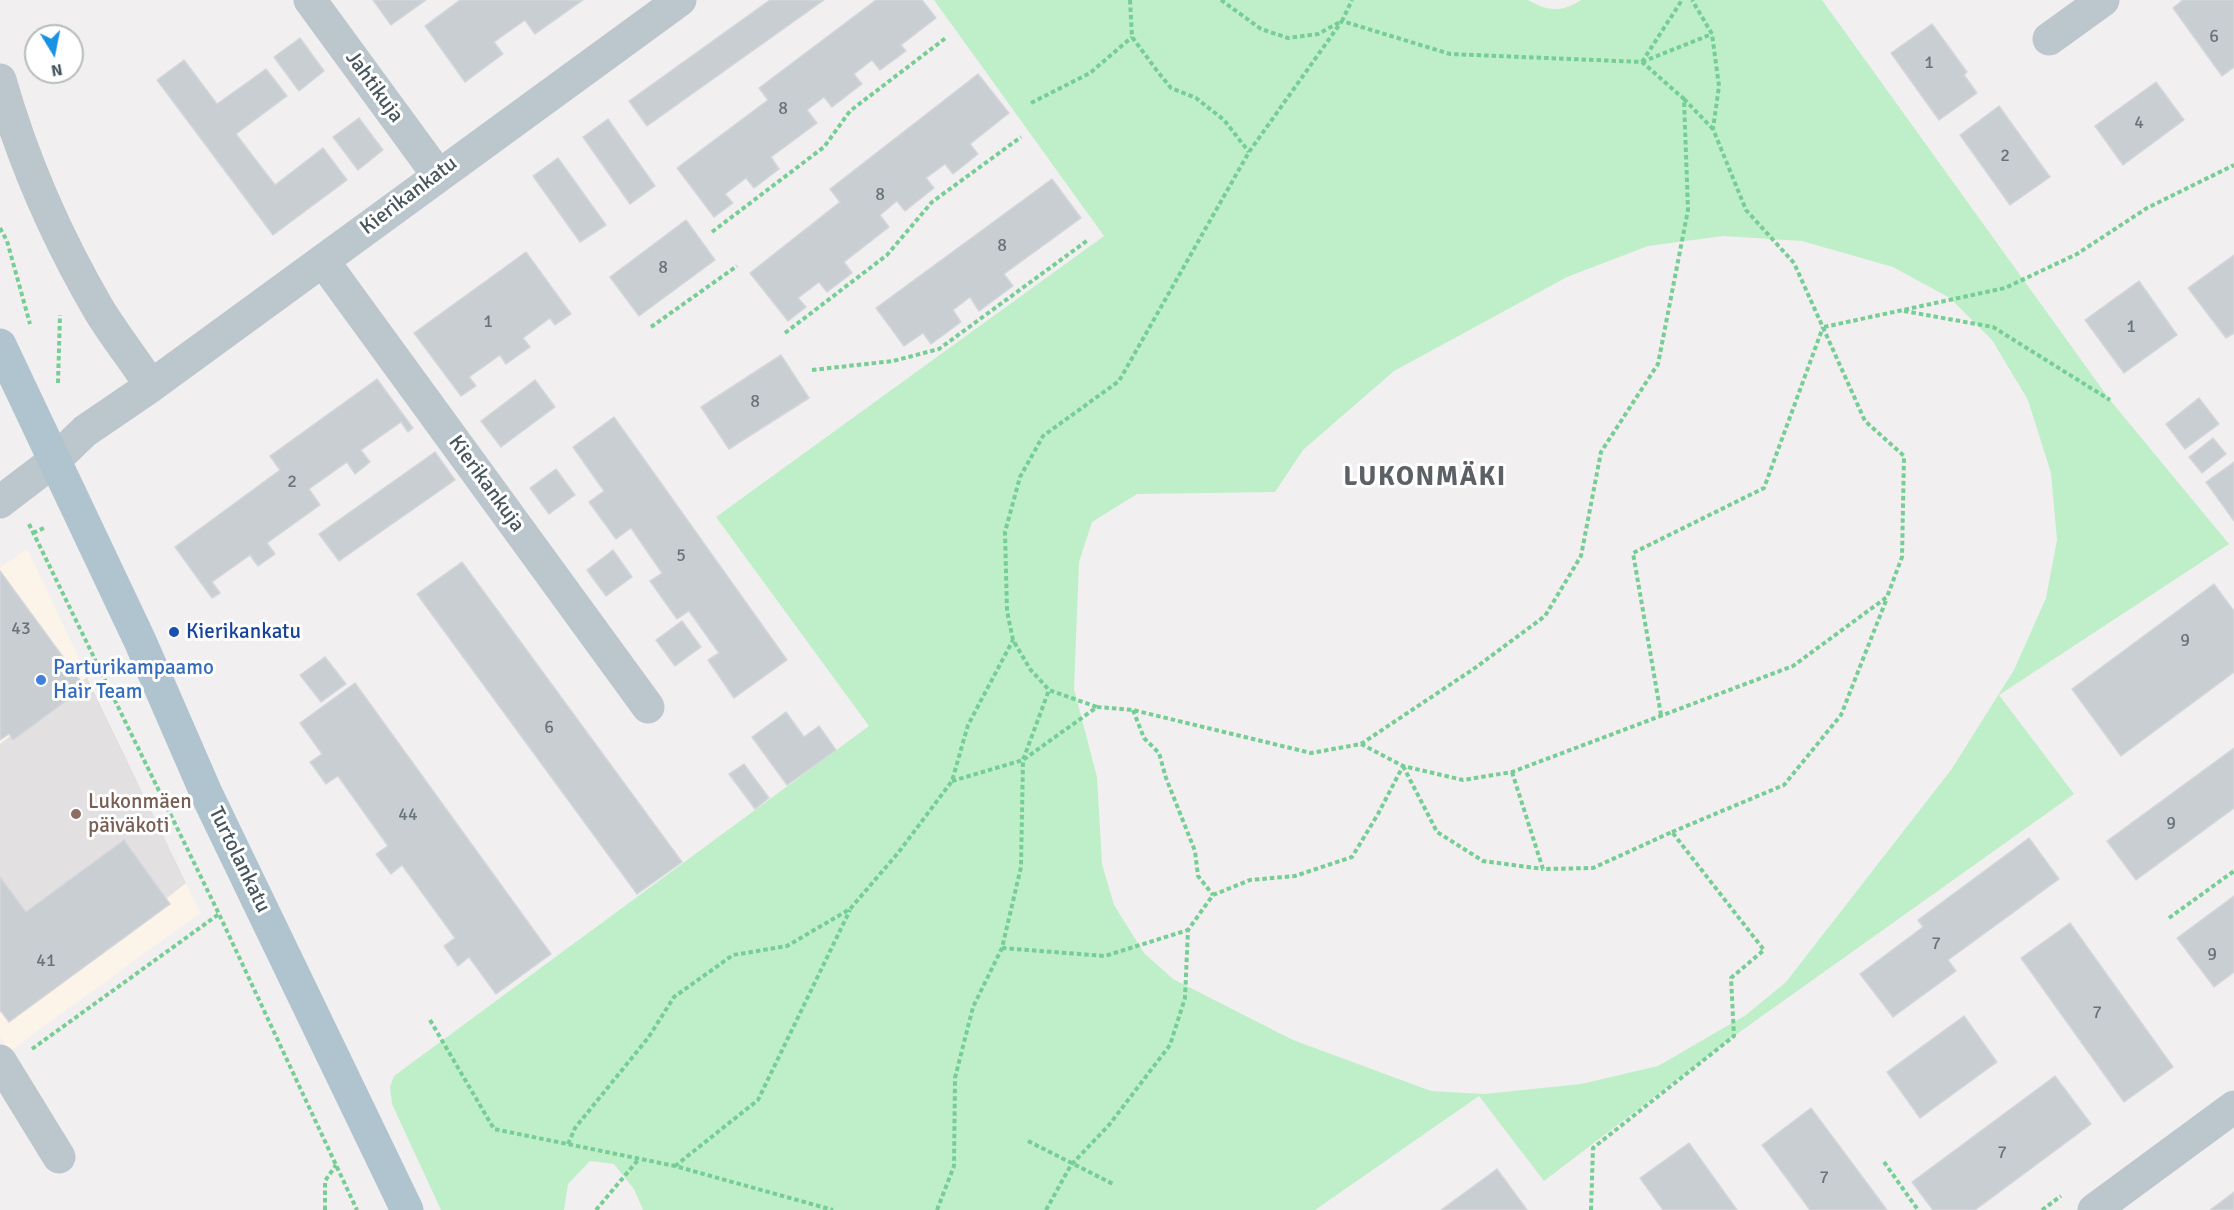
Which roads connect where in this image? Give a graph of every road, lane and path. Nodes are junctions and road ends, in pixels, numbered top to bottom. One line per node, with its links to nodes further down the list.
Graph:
1 (310, 0): 22 (street, Jahtikuja)
2 (680, 0): 22 (street, Kierikankatu)
3 (1130, 0): 12 (path)
4 (1221, 0): 9 (path)
5 (1352, 0): 9 (path)
6 (1682, 0): 14 (path)
7 (1692, 0): 10 (path)
8 (2103, 0): 13 (street)
9 (1342, 21): 14 (path); 20 (path)
10 (1712, 34): 14 (path); 18 (path)
11 (947, 37): 24 (path)
12 (1132, 37): 17 (path); 20 (path)
13 (2049, 39)
14 (1642, 62): 16 (path)
15 (0, 80): 35 (street)
16 (1684, 99): 18 (path); 46 (path)
17 (1031, 103)
18 (1713, 129): 30 (path)
19 (1021, 137): 32 (path)
20 (1249, 152): 40 (path)
21 (2234, 165): 28 (path)
22 (438, 175): 26 (street, Kierikankatu)
23 (0, 228): 31 (path)
24 (712, 232)
25 (1088, 240): 34 (path)
26 (323, 261): 35 (street, Kierikankatu); 43 (street, Kierikankuja)
27 (737, 266): 29 (path)
28 (1900, 310): 30 (path); 36 (path)
29 (651, 327)
30 (1824, 327): 39 (path); 45 (path)
31 (33, 333)
32 (785, 333)
33 (0, 345): 37 (main road, Turtolankatu)
34 (812, 370)
35 (151, 386): 37 (street, Kierikankatu)
36 (2110, 400)
37 (55, 460): 38 (street, Kierikankatu); 75 (main road, Turtolankatu)
38 (7, 497): 56 (path)
39 (1887, 597): 45 (path); 51 (path)
40 (1013, 640): 41 (path); 50 (path)
41 (1049, 690): 42 (path); 47 (path)
42 (1097, 706): 44 (path); 47 (path)
43 (648, 707)
44 (1133, 710): 46 (path); 54 (path)
45 (1661, 715): 49 (path)
46 (1361, 744): 48 (path)
47 (1023, 760): 50 (path); 59 (path)
48 (1403, 765): 49 (path); 52 (path); 54 (path)
49 (1512, 772): 52 (path)
50 (952, 781): 55 (path)
51 (1672, 832): 52 (path); 80 (path)
52 (1544, 869)
53 (2234, 871): 57 (path)
54 (1214, 895): 58 (path)
55 (850, 909): 64 (path); 70 (path)
56 (219, 914): 61 (path); 68 (path)
57 (2169, 918)
58 (1188, 930): 59 (path); 69 (path)
59 (1002, 948): 78 (path)
60 (430, 1020): 64 (path)
61 (3, 1065): 65 (street)
62 (2234, 1107): 72 (street)
63 (1028, 1142): 69 (path)
64 (568, 1144): 66 (path)
65 (59, 1157)
66 (638, 1160): 70 (path); 76 (path)
67 (1884, 1162): 81 (path)
68 (336, 1165): 73 (path); 74 (path)
69 (1071, 1165): 71 (path); 79 (path)
70 (675, 1166): 77 (path)
71 (1115, 1185)
72 (2102, 1208)
73 (325, 1210)
74 (357, 1210)
75 (407, 1210)
76 (596, 1210)
77 (834, 1210)
78 (937, 1210)
79 (1047, 1210)
80 (1592, 1210)
81 (1918, 1210)

